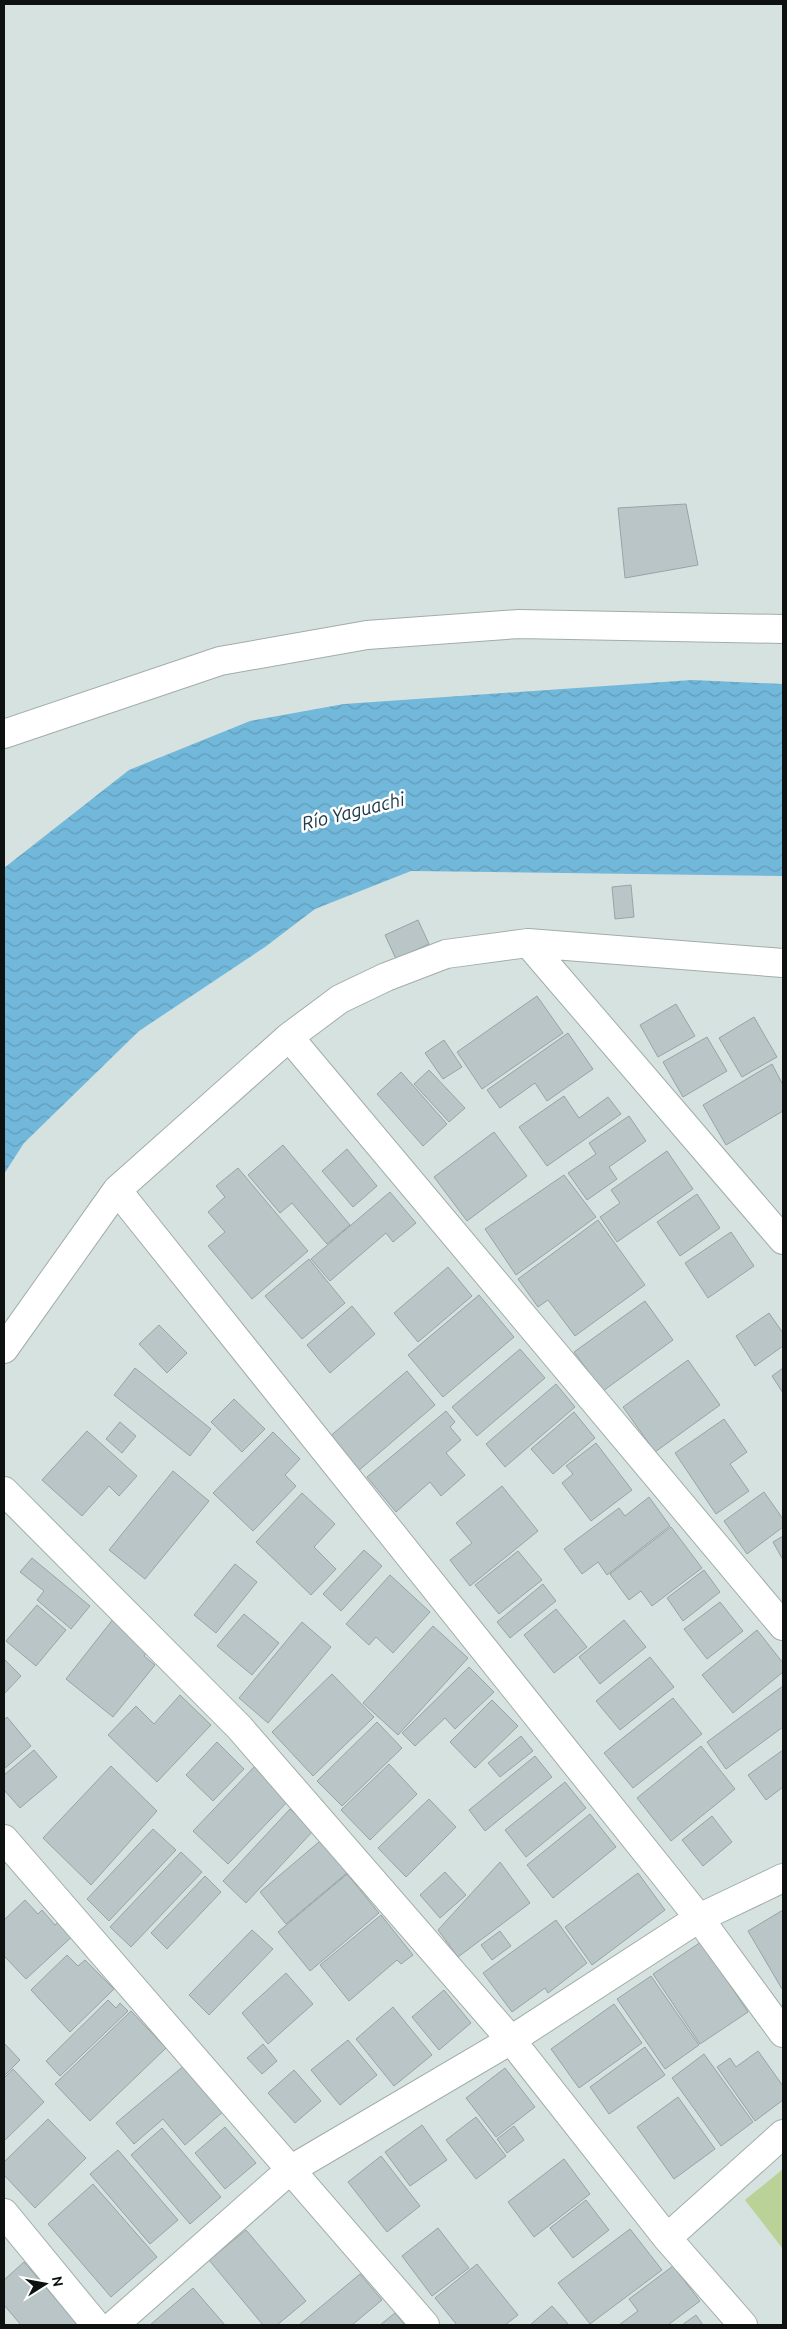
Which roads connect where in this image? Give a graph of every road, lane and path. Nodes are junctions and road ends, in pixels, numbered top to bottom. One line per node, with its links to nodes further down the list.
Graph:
1 (783, 629): 2 (street)
2 (4, 734)
3 (528, 943): 4 (street); 5 (street); 7 (street)
4 (783, 964)
5 (289, 1037): 6 (street); 10 (street)
6 (116, 1190): 8 (street); 13 (street)
7 (783, 1240)
8 (4, 1349)
9 (4, 1490): 15 (street)
10 (783, 1626)
11 (4, 1839): 17 (street)
12 (783, 1878): 13 (street)
13 (699, 1918): 14 (street); 15 (street)
14 (783, 2033)
15 (511, 2040): 17 (street); 19 (street)
16 (783, 2134): 19 (street)
17 (290, 2170): 21 (street); 22 (street)
18 (4, 2213): 20 (street)
19 (667, 2238): 23 (street)
20 (96, 2325)
21 (114, 2325)
22 (425, 2325)
23 (743, 2325)

